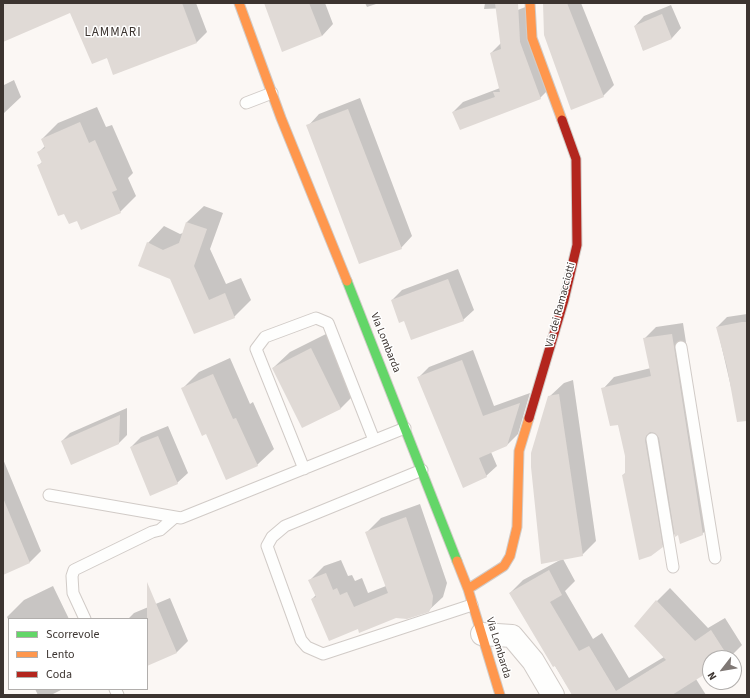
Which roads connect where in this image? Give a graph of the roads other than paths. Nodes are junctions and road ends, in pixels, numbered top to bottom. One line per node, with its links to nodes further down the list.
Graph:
1 (239, 3): 3 (street, Via Lombarda)
2 (530, 3): 15 (street, Via dei Ramacciotti)
3 (272, 93): 4 (lane); 6 (street, Via Lombarda)
4 (246, 103)
5 (681, 346): 13 (lane)
6 (405, 428): 8 (lane); 10 (street, Via Lombarda)
7 (652, 439): 14 (lane)
8 (374, 440): 9 (lane); 9 (lane)
9 (304, 469): 12 (lane)
10 (422, 470): 15 (street, Via Lombarda); 16 (lane)
11 (49, 495): 12 (lane)
12 (175, 517): 17 (lane)
13 (715, 558)
14 (673, 568)
15 (468, 590): 16 (street, Via Lombarda)
16 (472, 604): 18 (street, Via Lombarda)
17 (85, 618)
18 (482, 634): 19 (street, Via Lombarda); 20 (street)
19 (500, 695)
20 (553, 695)

